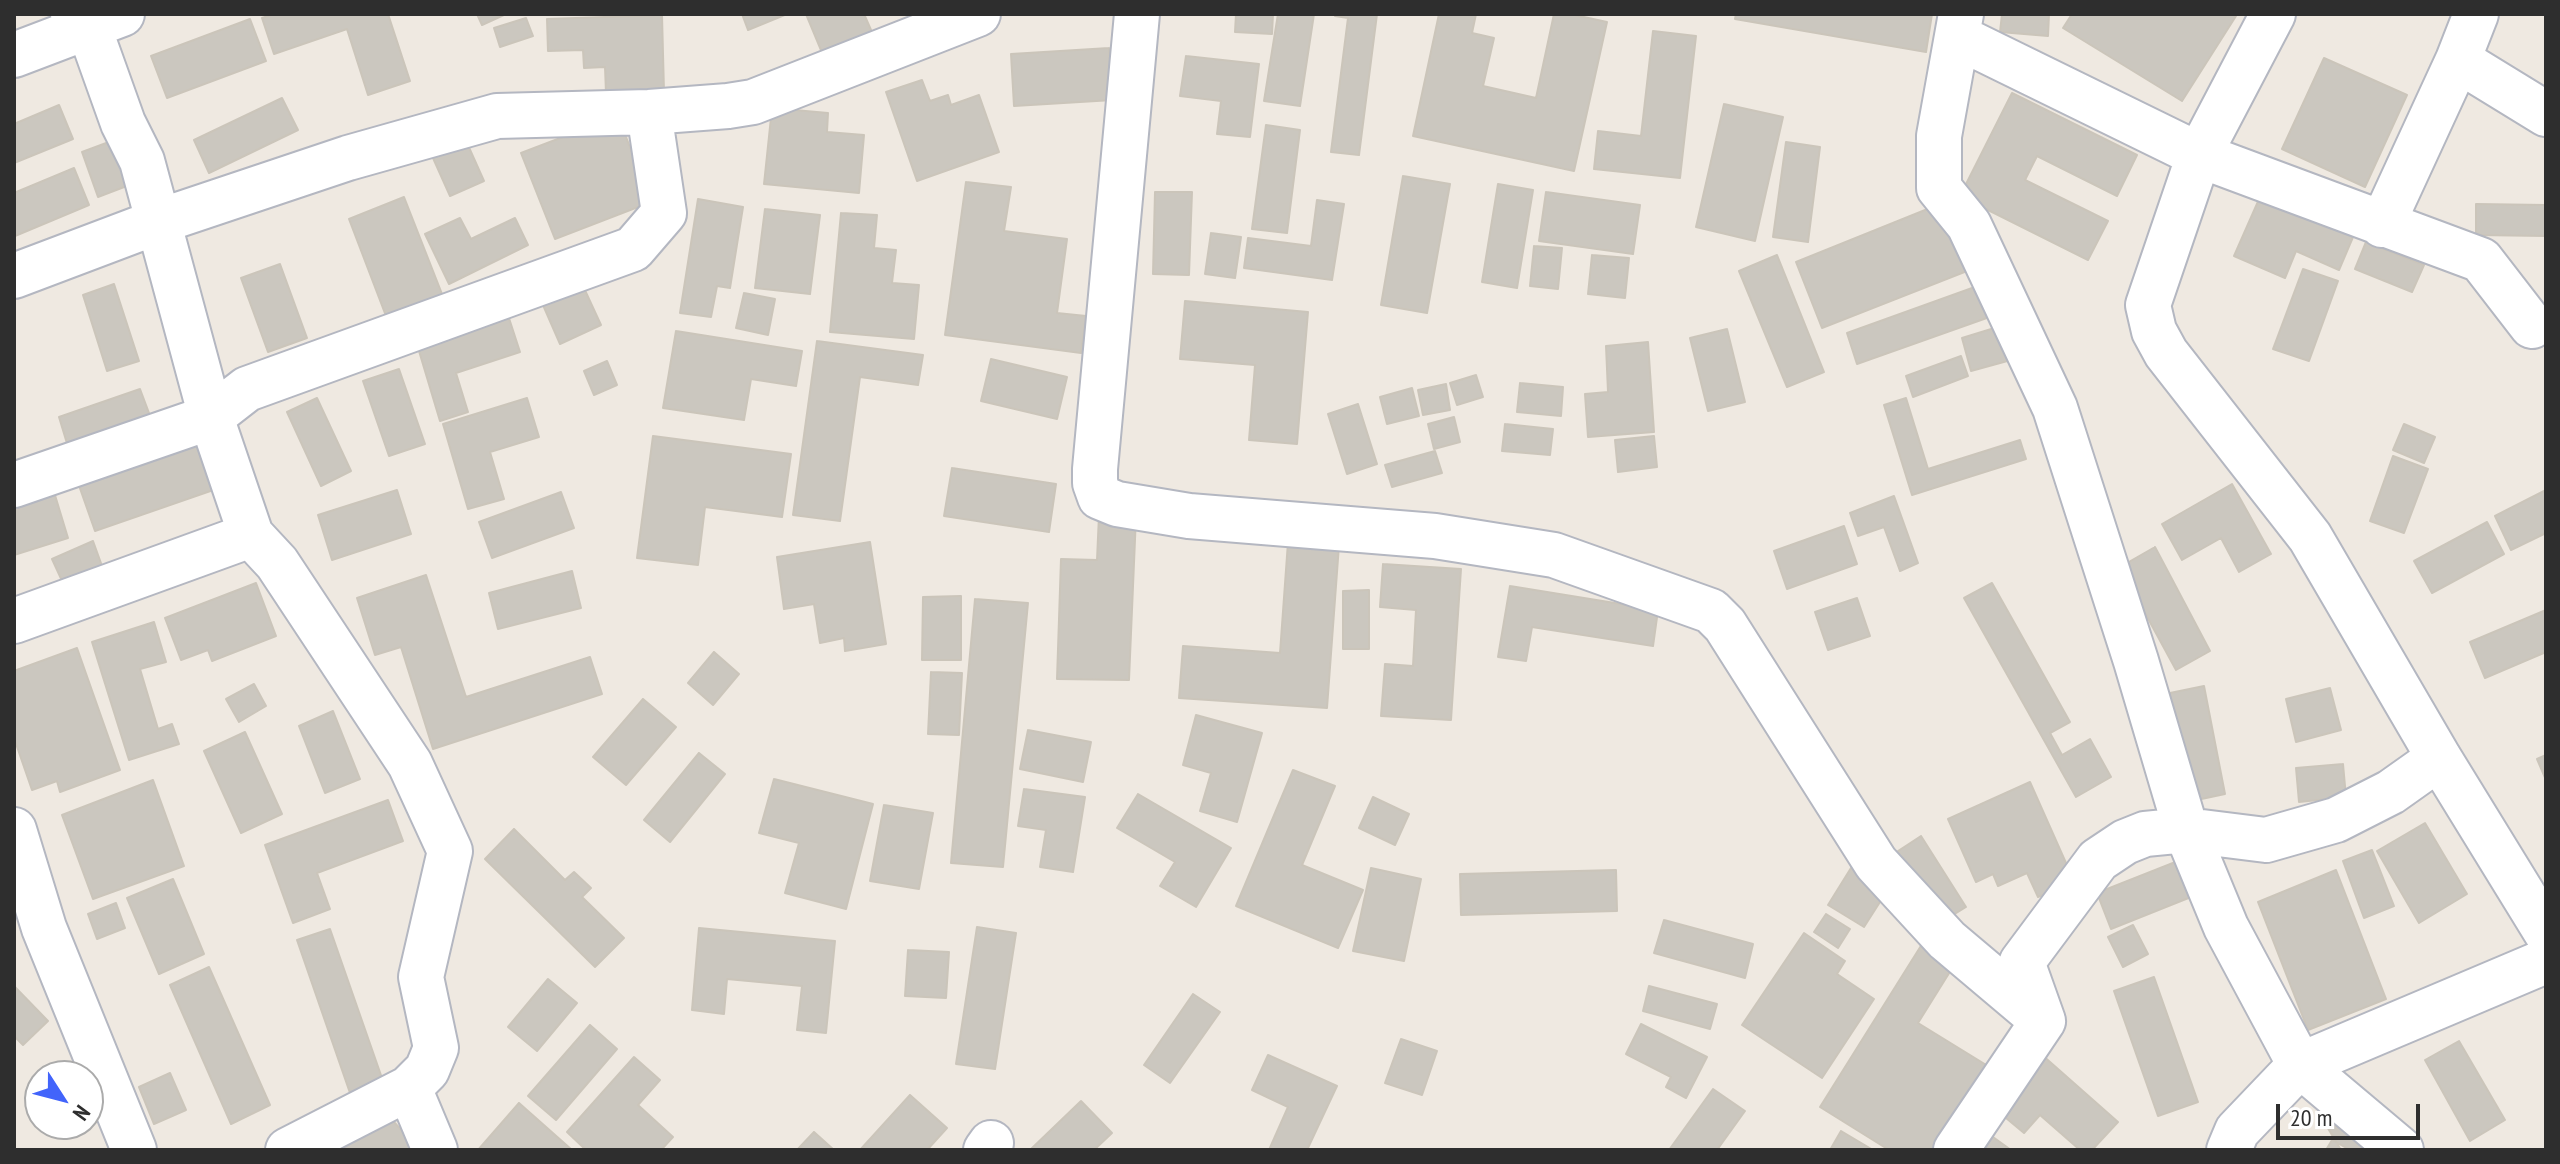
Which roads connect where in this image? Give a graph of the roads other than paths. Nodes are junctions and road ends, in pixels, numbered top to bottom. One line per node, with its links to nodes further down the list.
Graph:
1 (978, 14): 9 (street)
2 (1137, 14): 25 (street)
3 (2273, 14): 11 (street)
4 (2476, 14): 8 (street)
5 (94, 18): 7 (street); 12 (street)
6 (1959, 26): 11 (street); 21 (street)
7 (14, 55)
8 (2458, 60): 10 (street); 13 (street)
9 (649, 112): 12 (street); 16 (street)
10 (2546, 114)
11 (2199, 155): 13 (street); 20 (street)
12 (157, 222): 14 (street); 16 (street)
13 (2382, 225): 15 (street)
14 (14, 276)
15 (2541, 328)
16 (211, 417): 17 (street); 18 (street)
17 (14, 485)
18 (251, 535): 19 (street); 27 (street)
19 (14, 621)
20 (2439, 758): 21 (street); 23 (street)
21 (2186, 830): 25 (street); 26 (street)
22 (16, 851): 28 (street)
23 (2546, 932)
24 (2546, 961): 26 (street)
25 (2043, 1021): 31 (street)
26 (2300, 1065): 32 (street); 33 (street)
27 (409, 1088): 29 (street); 30 (street)
28 (134, 1150)
29 (288, 1150)
30 (435, 1150)
31 (1956, 1150)
32 (2229, 1150)
33 (2401, 1150)

